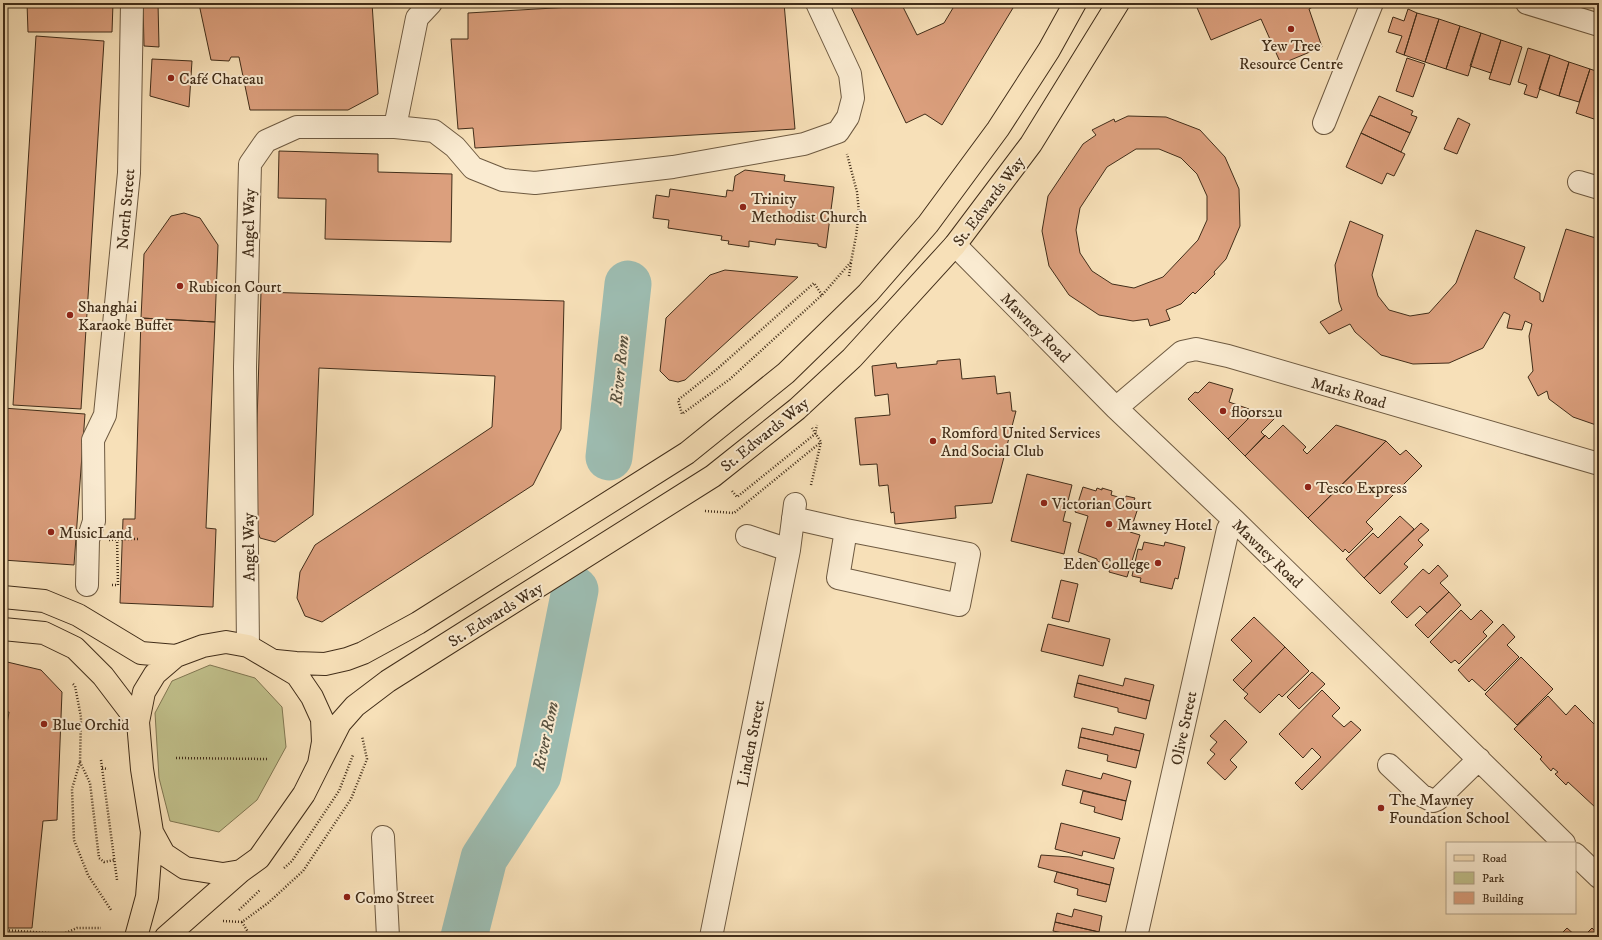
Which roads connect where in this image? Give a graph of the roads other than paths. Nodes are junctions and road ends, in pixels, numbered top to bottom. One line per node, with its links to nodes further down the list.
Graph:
1 (132, 3): 18 (street, North Street)
2 (431, 3): 10 (street)
3 (817, 3): 10 (street, Angel Way)
4 (1075, 3): 23 (main road, St. Edwards Way)
5 (1118, 3): 11 (main road, St. Edwards Way)
6 (1372, 3): 9 (street)
7 (1527, 3): 8 (street)
8 (1599, 25)
9 (1324, 123)
10 (395, 127): 21 (street, Angel Way)
11 (955, 245): 12 (street, Mawney Road); 26 (main road, St. Edwards Way)
12 (1116, 408): 13 (street, Marks Road); 14 (street, Mawney Road)
13 (1599, 464)
14 (1234, 520): 25 (street, Mawney Road); 38 (street, Olive Street)
15 (846, 530): 15 (street); 17 (street, Linden Street)
16 (747, 536): 17 (street)
17 (789, 550): 37 (street, Linden Street)
18 (87, 585)
19 (3, 596): 22 (main road)
20 (3, 629): 24 (main road)
21 (248, 646): 22 (main road); 23 (main road)
22 (176, 656): 24 (main road)
23 (276, 661): 26 (main road)
24 (138, 722): 28 (main road)
25 (1479, 759): 27 (street); 30 (street, Mawney Road)
26 (319, 764): 32 (main road, St. Edwards Way)
27 (1389, 765)
28 (152, 832): 32 (main road); 34 (main road)
29 (383, 837): 36 (street)
30 (1563, 842)
31 (1576, 855): 33 (street)
32 (241, 871): 35 (main road)
33 (1599, 877)
34 (136, 937)
35 (166, 937)
36 (388, 937)
37 (711, 937)
38 (1136, 937)

